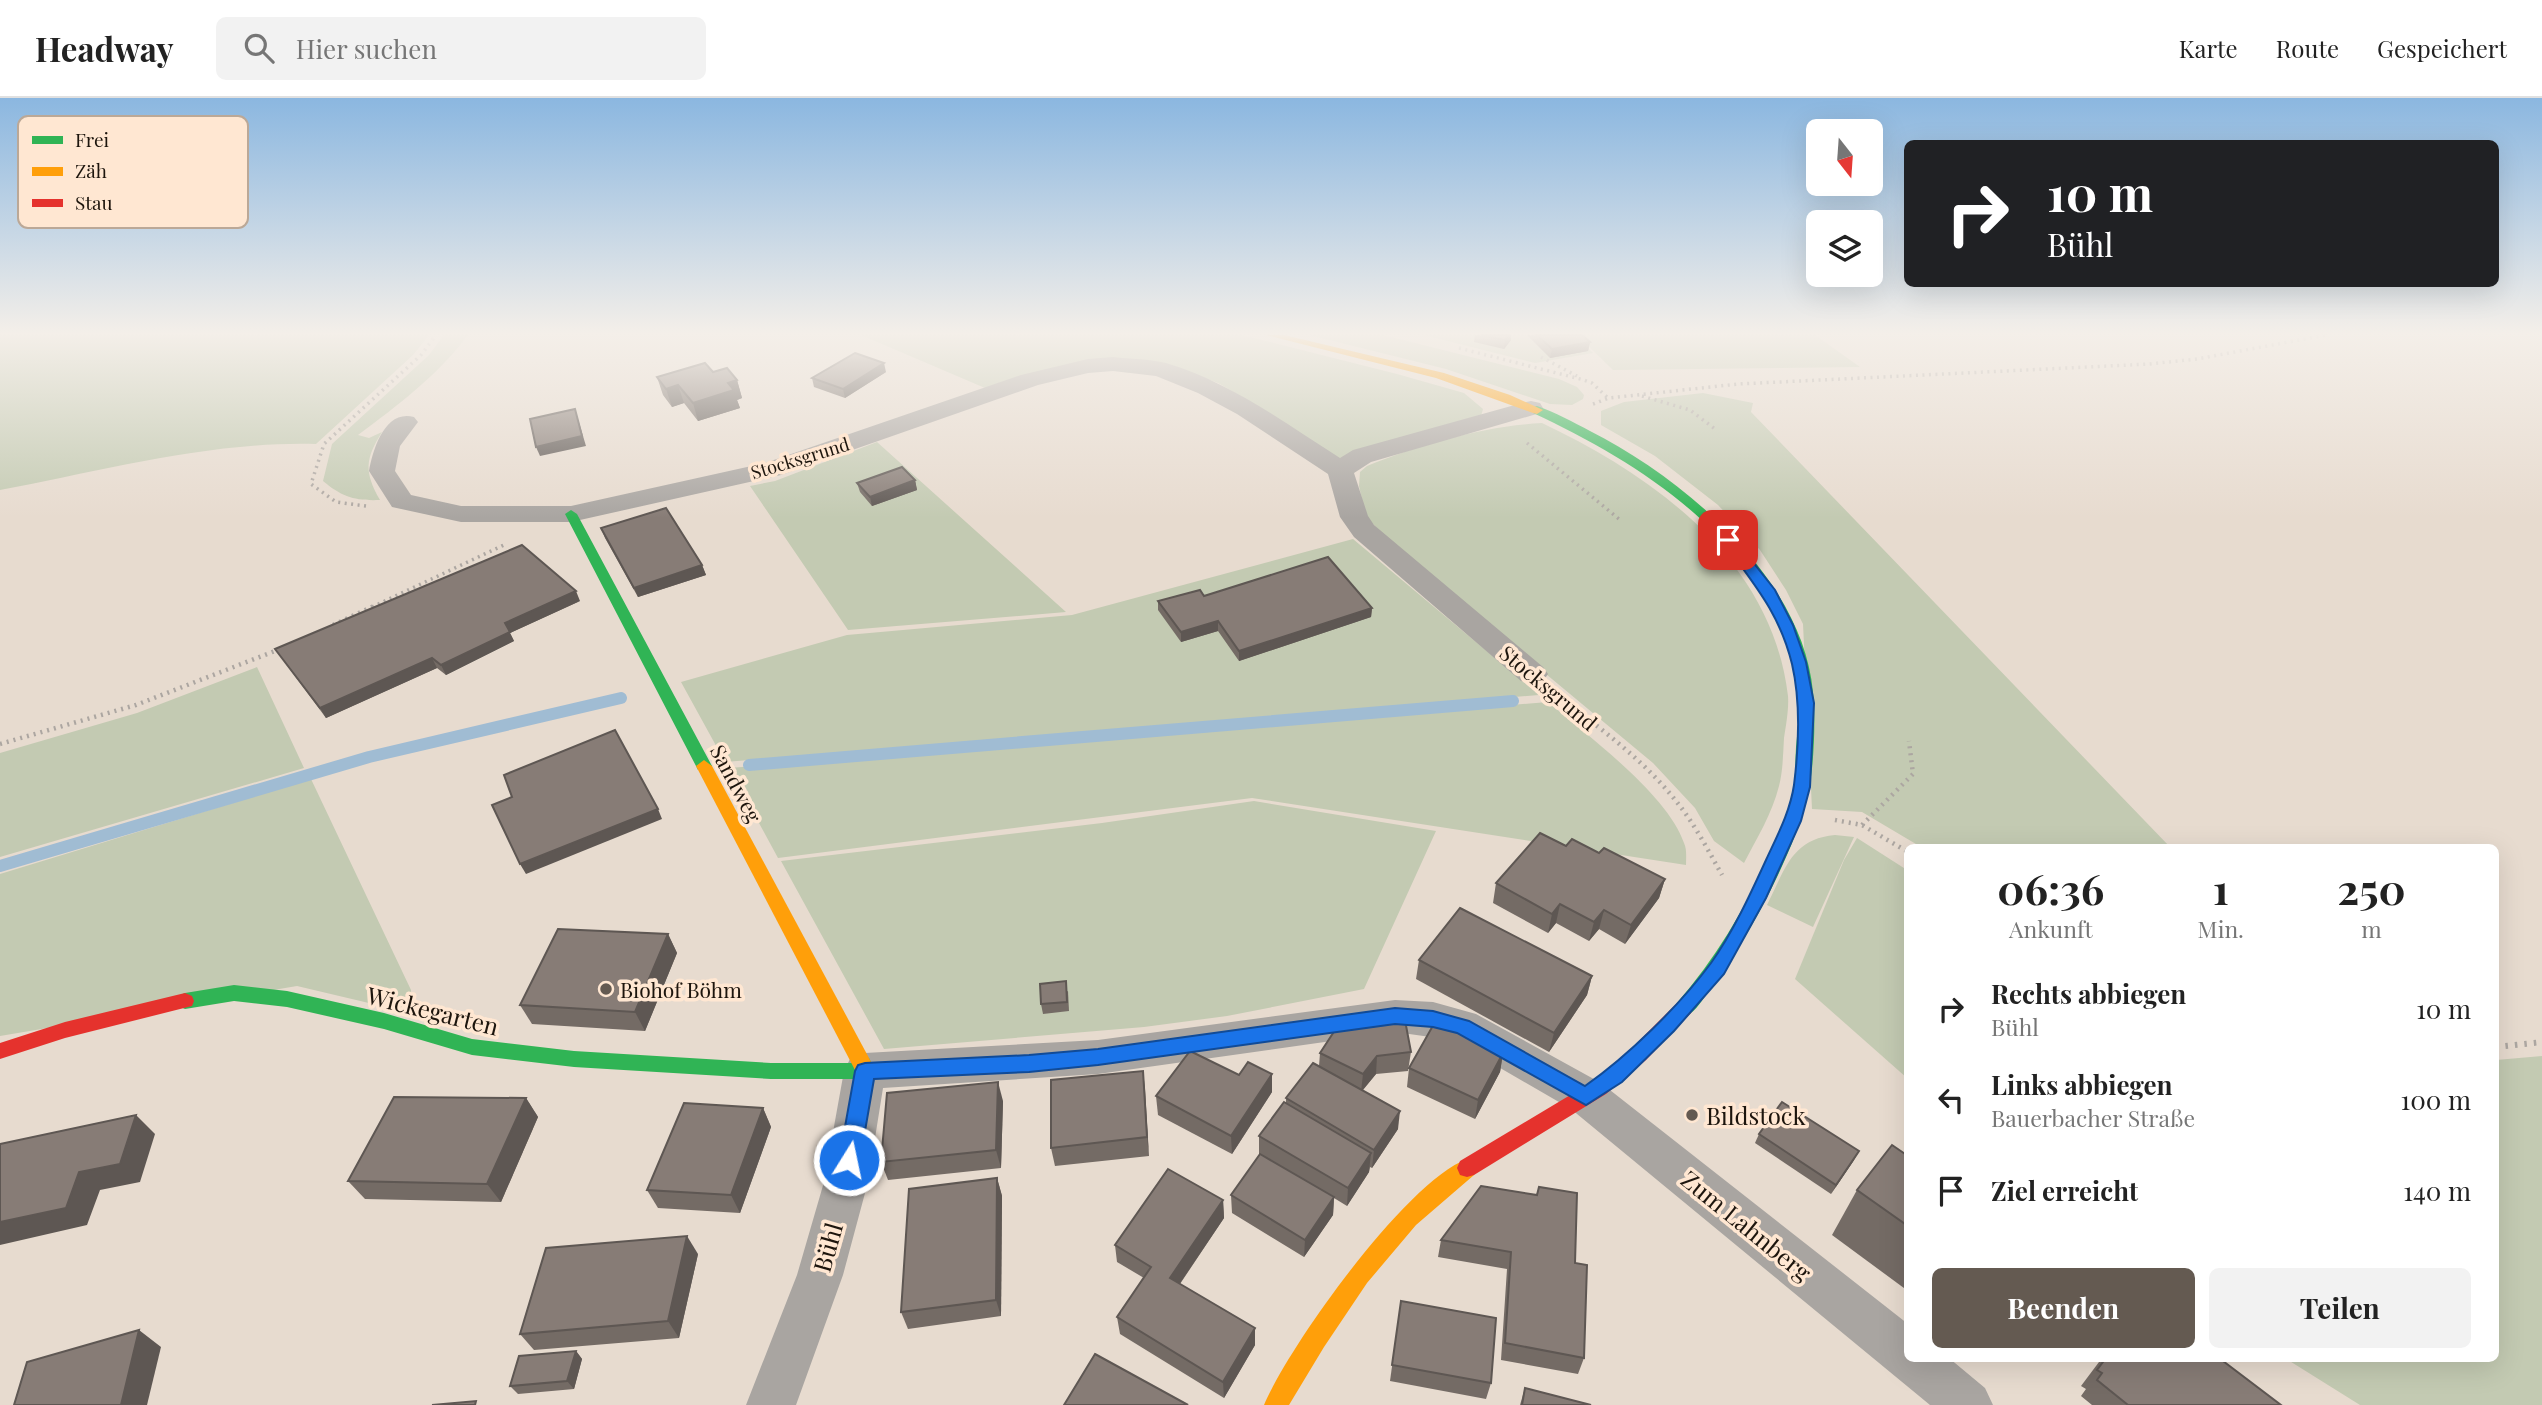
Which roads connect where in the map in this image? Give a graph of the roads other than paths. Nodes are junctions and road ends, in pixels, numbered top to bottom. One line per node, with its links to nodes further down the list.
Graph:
1 (982, 396): 7 (street, Stocksgrund)
2 (1222, 396): 6 (street, Stocksgrund)
3 (1499, 396): 4 (street)
4 (1531, 408): 6 (street); 11 (street)
5 (405, 422): 7 (street, Stocksgrund)
6 (1340, 470): 8 (street, Stocksgrund)
7 (571, 514): 10 (street, Sandweg)
8 (1532, 674)
9 (0, 1051): 10 (street, Wickegarten)
10 (865, 1071): 11 (street); 14 (street, Bühl)
11 (1586, 1096): 12 (street, Zum Lahnberg); 15 (street)
12 (1904, 1353)
13 (1915, 1362): 16 (street, Zum Lahnberg)
14 (771, 1405)
15 (1276, 1405)
16 (1969, 1405)

